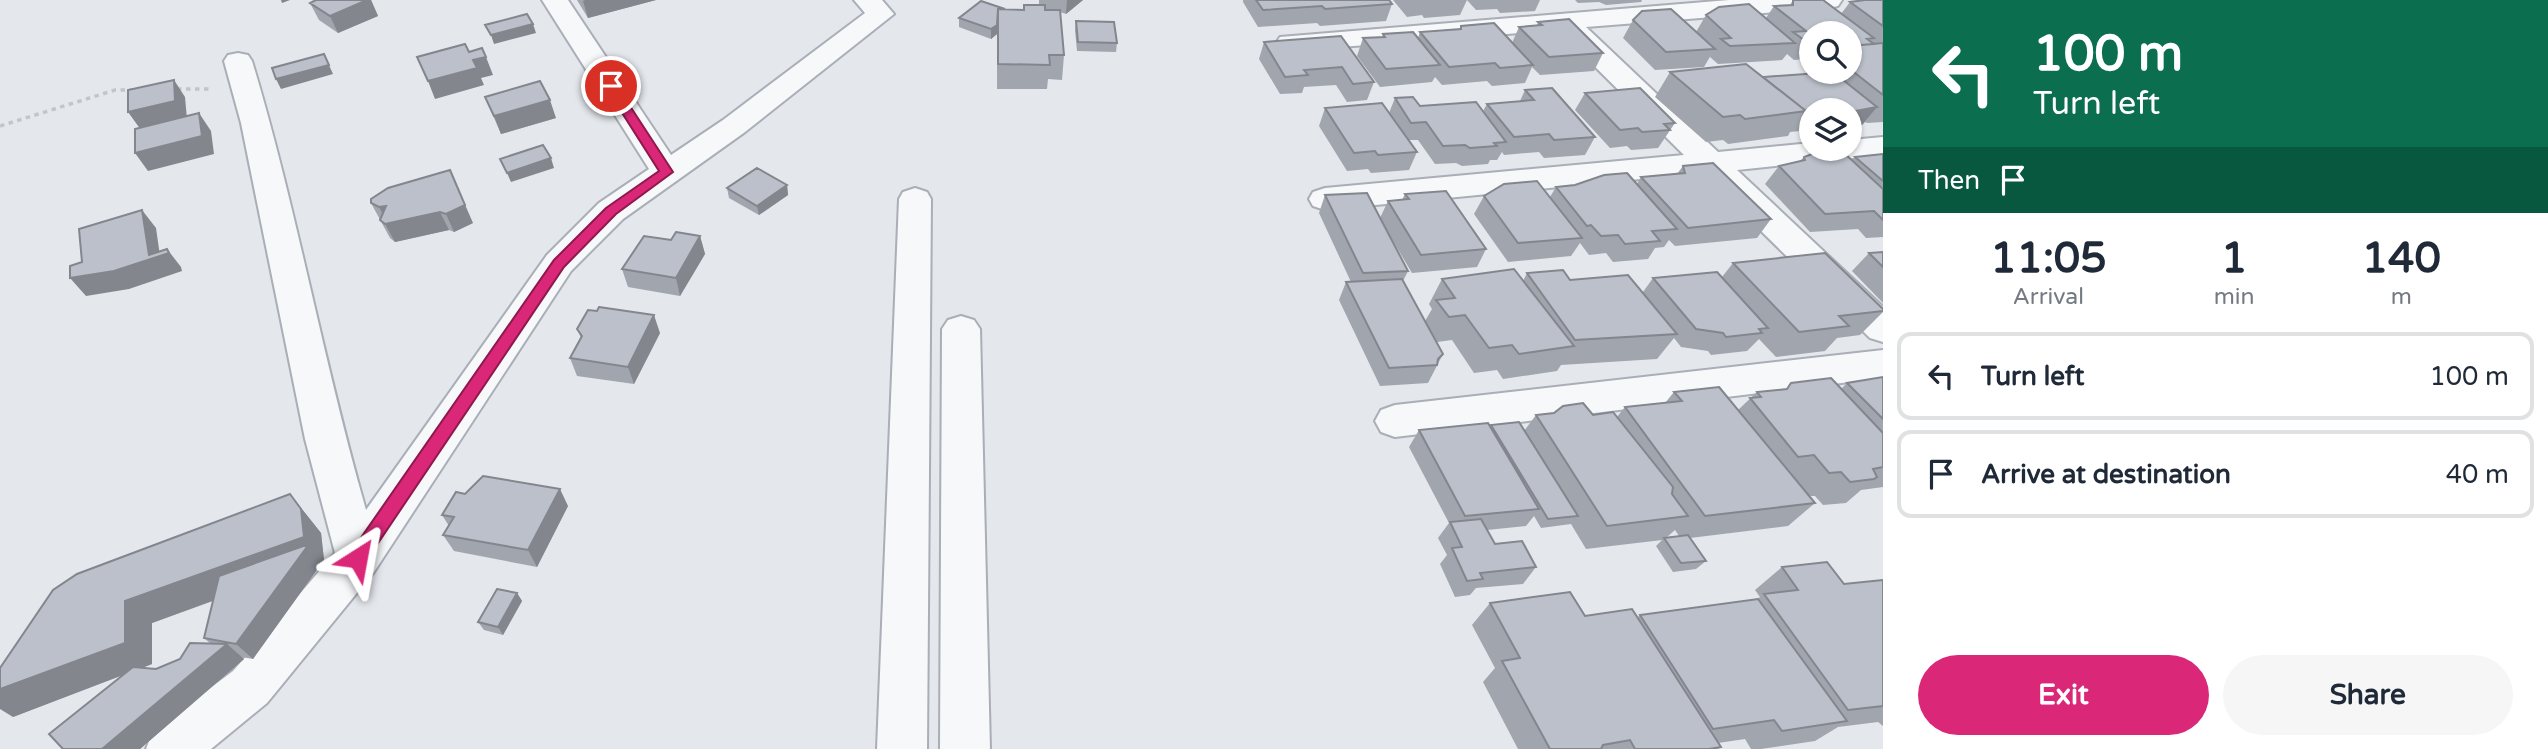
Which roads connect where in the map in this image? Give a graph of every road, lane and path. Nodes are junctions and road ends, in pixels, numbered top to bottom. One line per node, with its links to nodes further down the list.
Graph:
1 (555, 0): 13 (street)
2 (1543, 0): 5 (street)
3 (1829, 0): 5 (street)
4 (884, 5): 13 (street)
5 (1566, 22): 6 (street); 12 (street)
6 (1268, 44)
7 (242, 75): 8 (path); 20 (street)
8 (175, 89)
9 (139, 90): 10 (path)
10 (0, 126)
11 (1883, 146): 12 (street)
12 (1710, 162): 15 (street); 17 (street)
13 (667, 172): 20 (street)
14 (915, 199): 22 (street)
15 (1325, 199)
16 (961, 329): 23 (street)
17 (1883, 329)
18 (1883, 364): 19 (street)
19 (1395, 421)
20 (358, 558): 21 (street)
21 (171, 749)
22 (902, 749)
23 (965, 749)

